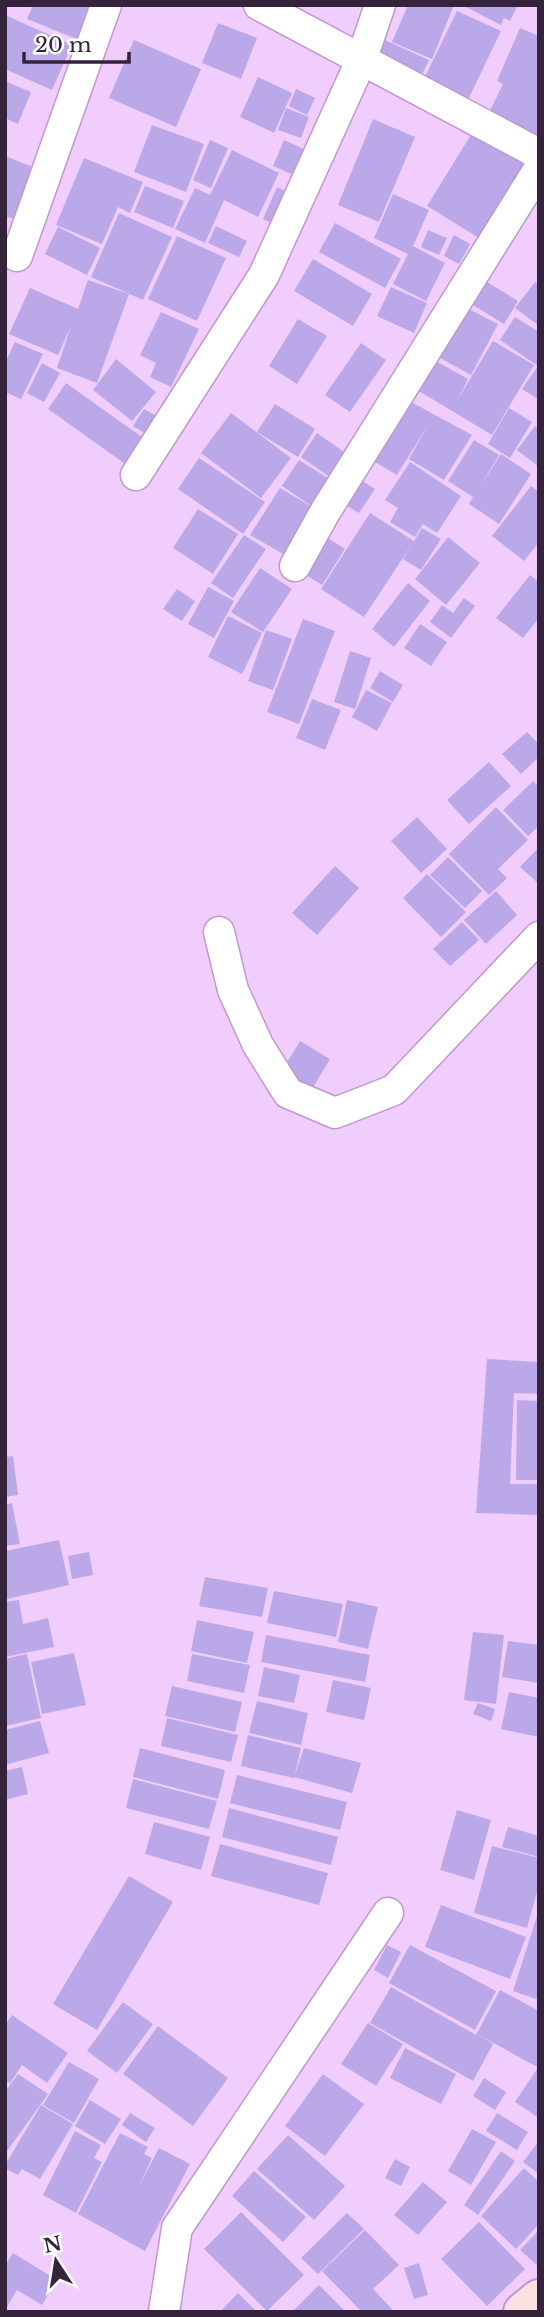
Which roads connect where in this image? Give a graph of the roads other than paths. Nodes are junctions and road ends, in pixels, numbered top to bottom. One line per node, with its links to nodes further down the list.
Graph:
1 (106, 5): 7 (street)
2 (259, 5): 4 (street)
3 (380, 5): 4 (street)
4 (360, 61): 5 (street); 8 (street)
5 (539, 154)
6 (539, 169): 9 (street)
7 (18, 256)
8 (135, 475)
9 (295, 566)
10 (219, 932): 11 (street)
11 (539, 937)
12 (388, 1913): 14 (street)
13 (539, 2299): 15 (street)
14 (164, 2312)
15 (523, 2312)

